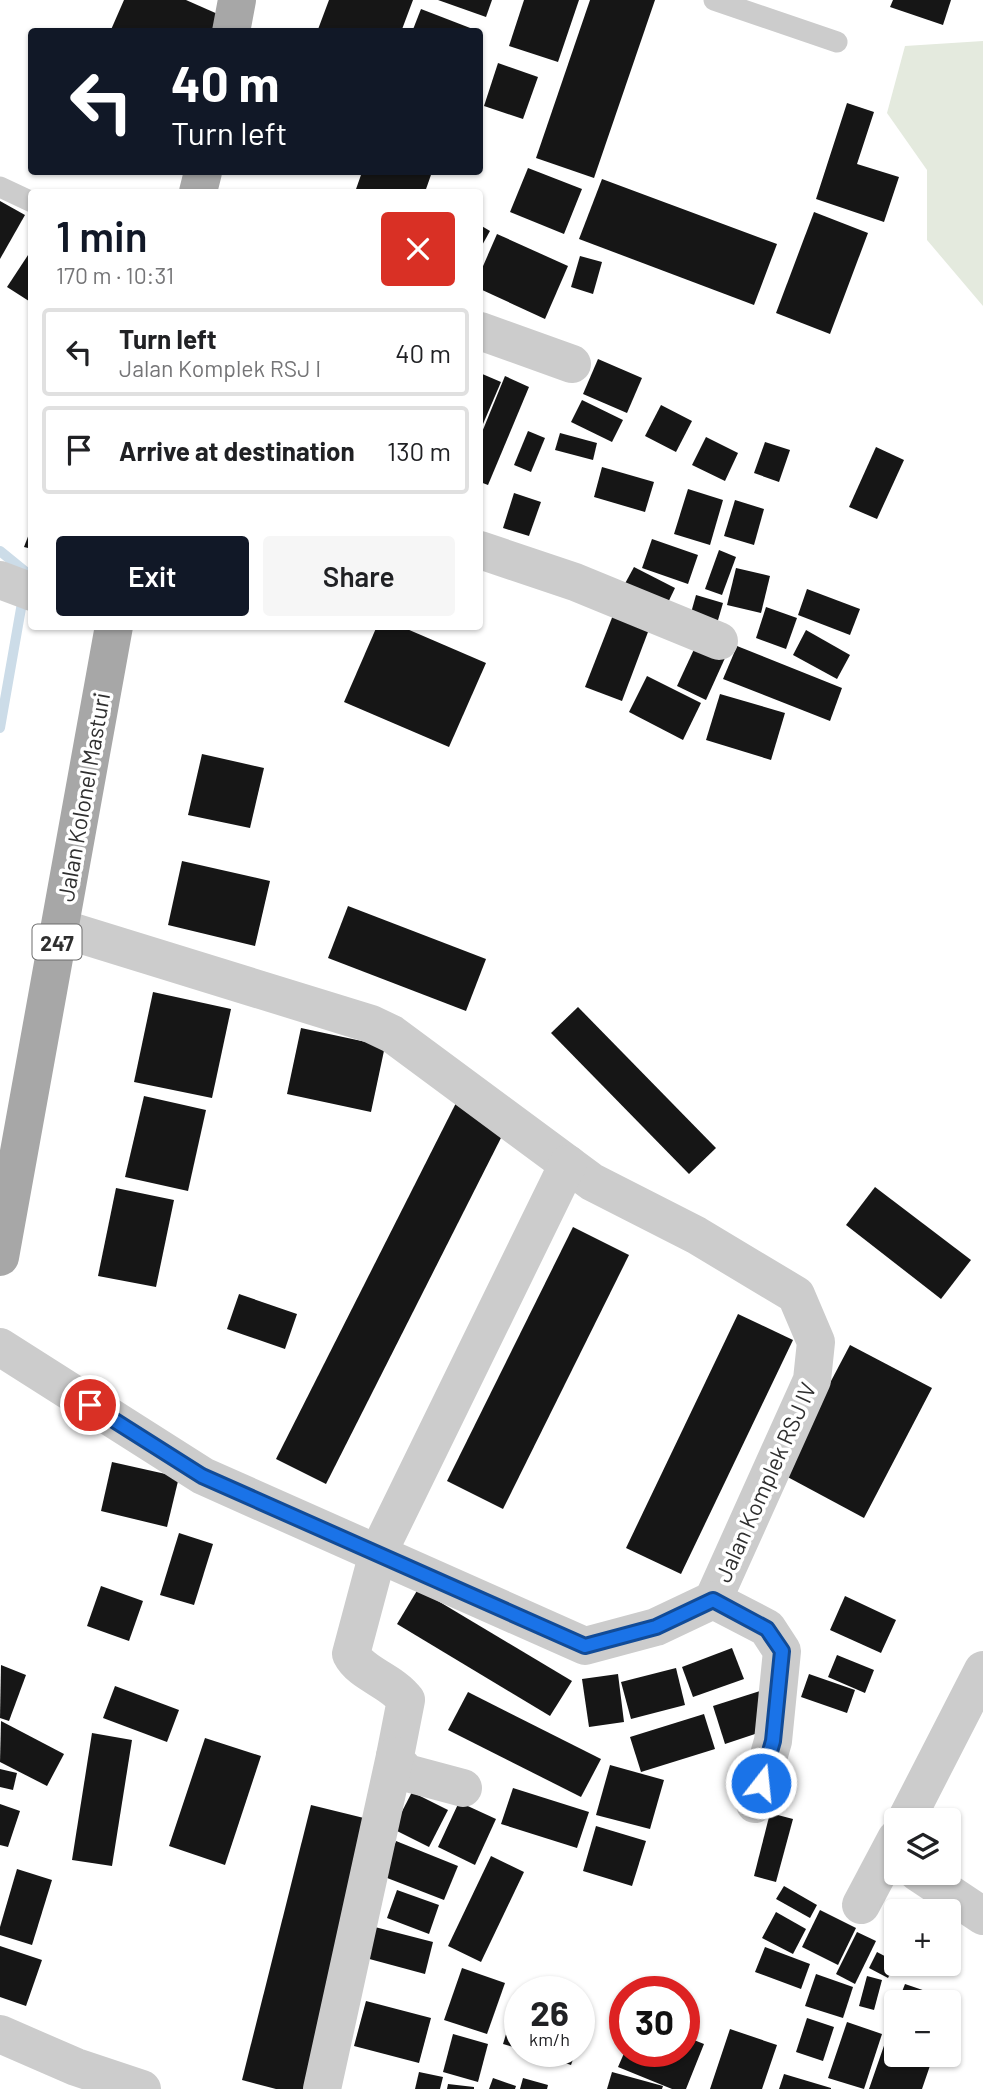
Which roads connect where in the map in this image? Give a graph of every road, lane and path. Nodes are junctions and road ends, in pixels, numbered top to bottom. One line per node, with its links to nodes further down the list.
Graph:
1 (237, 0): 3 (main road)
2 (714, 0): 4 (lane)
3 (232, 28)
4 (838, 42)
5 (0, 187): 6 (lane)
6 (28, 200)
7 (483, 332): 8 (street)
8 (572, 364)
9 (483, 551): 13 (street)
10 (0, 580): 11 (street)
11 (28, 590)
12 (113, 630): 14 (main road, Jalan Kolonel Masturi / 247)
13 (719, 641)
14 (60, 928): 15 (street, Jalan Komplek RSJ IV); 16 (main road, Jalan Kolonel Masturi / 247)
15 (568, 1164): 18 (street); 19 (street, Jalan Komplek RSJ IV)
16 (0, 1257)
17 (0, 1347): 18 (street)
18 (377, 1553): 19 (street); 21 (street)
19 (713, 1600): 23 (street)
20 (983, 1670): 24 (street)
21 (396, 1756): 22 (street); 31 (street)
22 (463, 1788)
23 (754, 1804)
24 (912, 1808)
25 (884, 1876): 27 (street)
26 (940, 1885): 28 (street)
27 (861, 1905)
28 (983, 1916)
29 (0, 2034): 30 (street)
30 (142, 2089)
31 (322, 2089)

